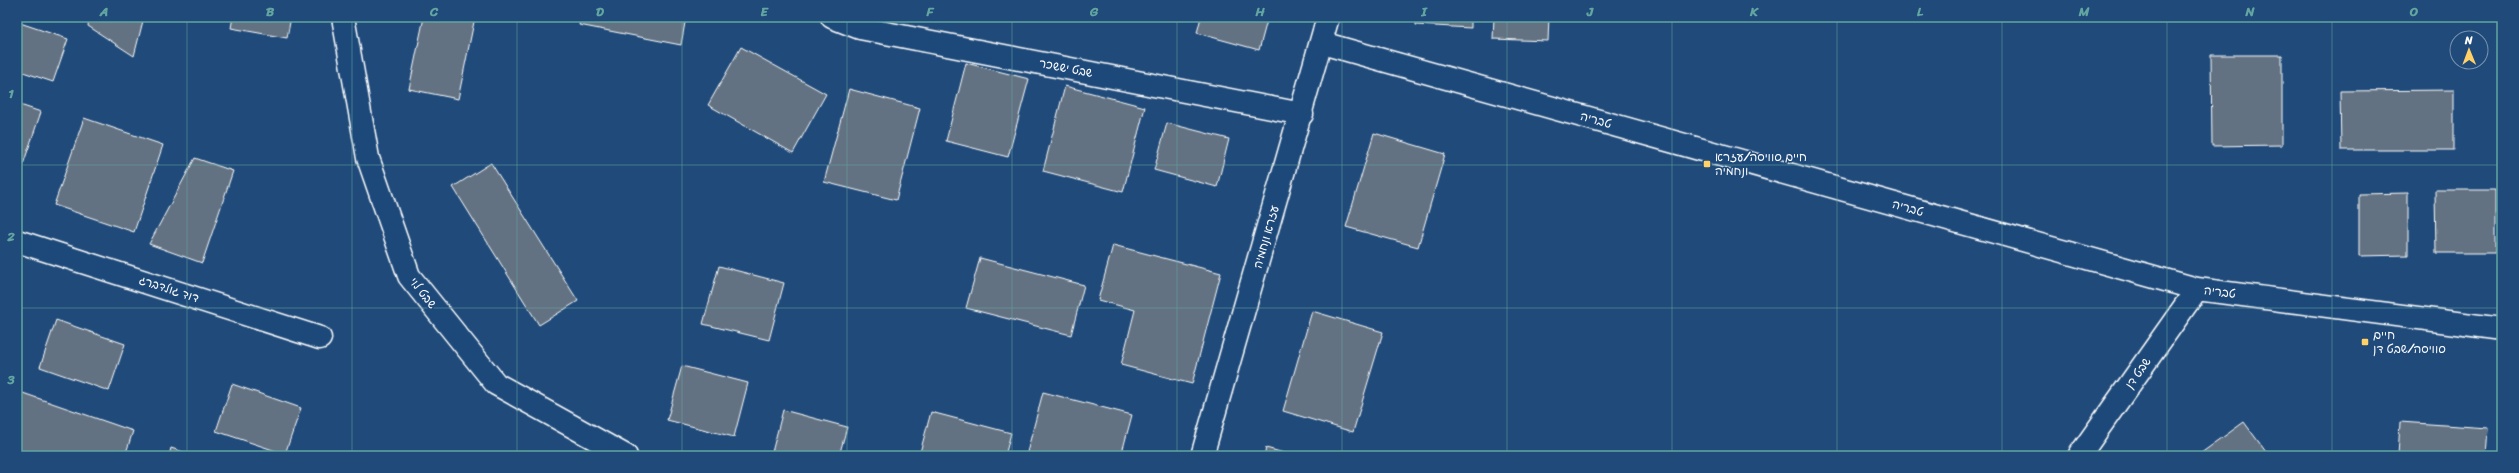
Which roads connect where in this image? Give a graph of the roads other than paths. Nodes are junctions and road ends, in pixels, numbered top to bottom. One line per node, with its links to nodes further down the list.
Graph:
1 (343, 17): 10 (street, שבט לוי)
2 (832, 17): 5 (street, שבט יששכר)
3 (1328, 17): 4 (street, עזרא ונחמיה)
4 (1322, 43): 5 (street, עזרא ונחמיה); 7 (street, טבריה)
5 (1302, 114): 11 (street, עזרא ונחמיה)
6 (17, 241): 9 (street, דוד גולדברג)
7 (2197, 289): 8 (street, טבריה); 12 (street, שבט דן)
8 (2502, 329)
9 (320, 338)
10 (626, 456)
11 (1202, 456)
12 (2080, 456)

